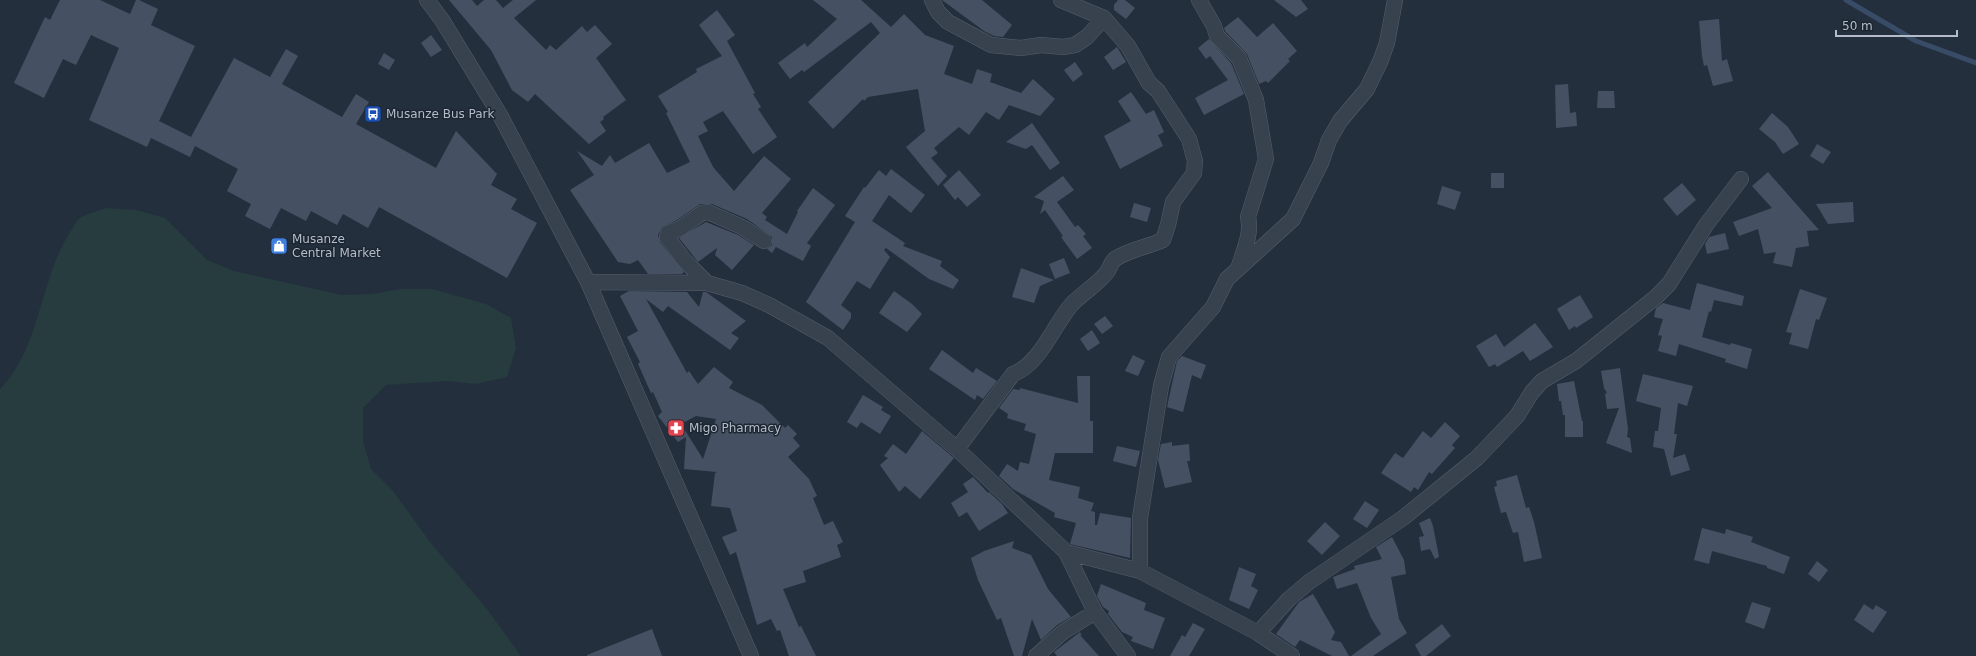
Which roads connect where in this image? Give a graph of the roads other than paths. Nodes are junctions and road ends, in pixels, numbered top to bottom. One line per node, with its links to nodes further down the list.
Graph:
1 (427, 0): 10 (street)
2 (932, 0): 6 (street)
3 (1061, 0): 6 (street)
4 (1199, 0): 9 (street)
5 (1395, 0): 9 (street)
6 (1104, 18): 12 (street)
7 (1741, 179): 16 (street)
8 (764, 241): 11 (street)
9 (1239, 267): 14 (street)
10 (588, 282): 11 (street); 17 (street)
11 (707, 283): 12 (street)
12 (958, 449): 13 (street)
13 (1066, 552): 14 (street); 15 (street)
14 (1140, 571): 16 (street)
15 (1095, 612): 18 (street); 19 (street)
16 (1258, 633): 20 (street)
17 (751, 656)
18 (1036, 656)
19 (1128, 656)
20 (1292, 656)

